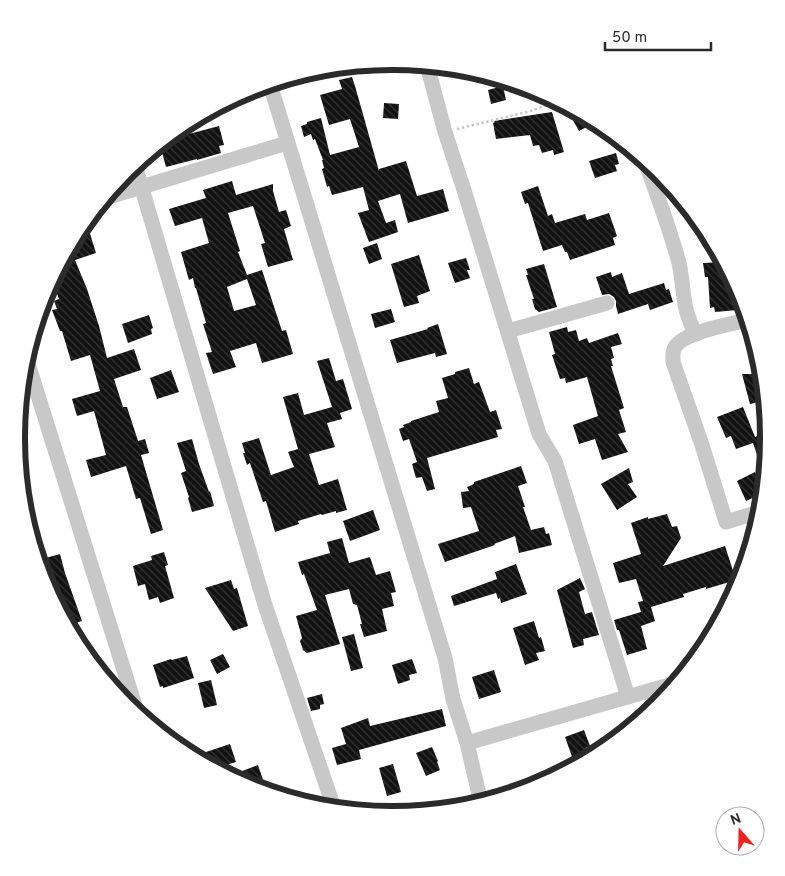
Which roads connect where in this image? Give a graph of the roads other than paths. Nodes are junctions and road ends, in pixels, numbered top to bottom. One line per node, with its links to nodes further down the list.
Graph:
1 (429, 73): 10 (street)
2 (272, 91): 3 (street)
3 (287, 143): 6 (street); 17 (street)
4 (138, 173): 6 (street)
5 (650, 176): 11 (street)
6 (142, 186): 7 (street); 19 (street)
7 (118, 194)
8 (607, 303): 10 (street)
9 (741, 322): 11 (street)
10 (508, 330): 16 (street)
11 (696, 334): 13 (street)
12 (31, 373): 15 (street)
13 (752, 514)
14 (662, 687): 16 (street)
15 (132, 697)
16 (628, 697): 17 (street)
17 (467, 743): 18 (street)
18 (479, 795)
19 (331, 800)

